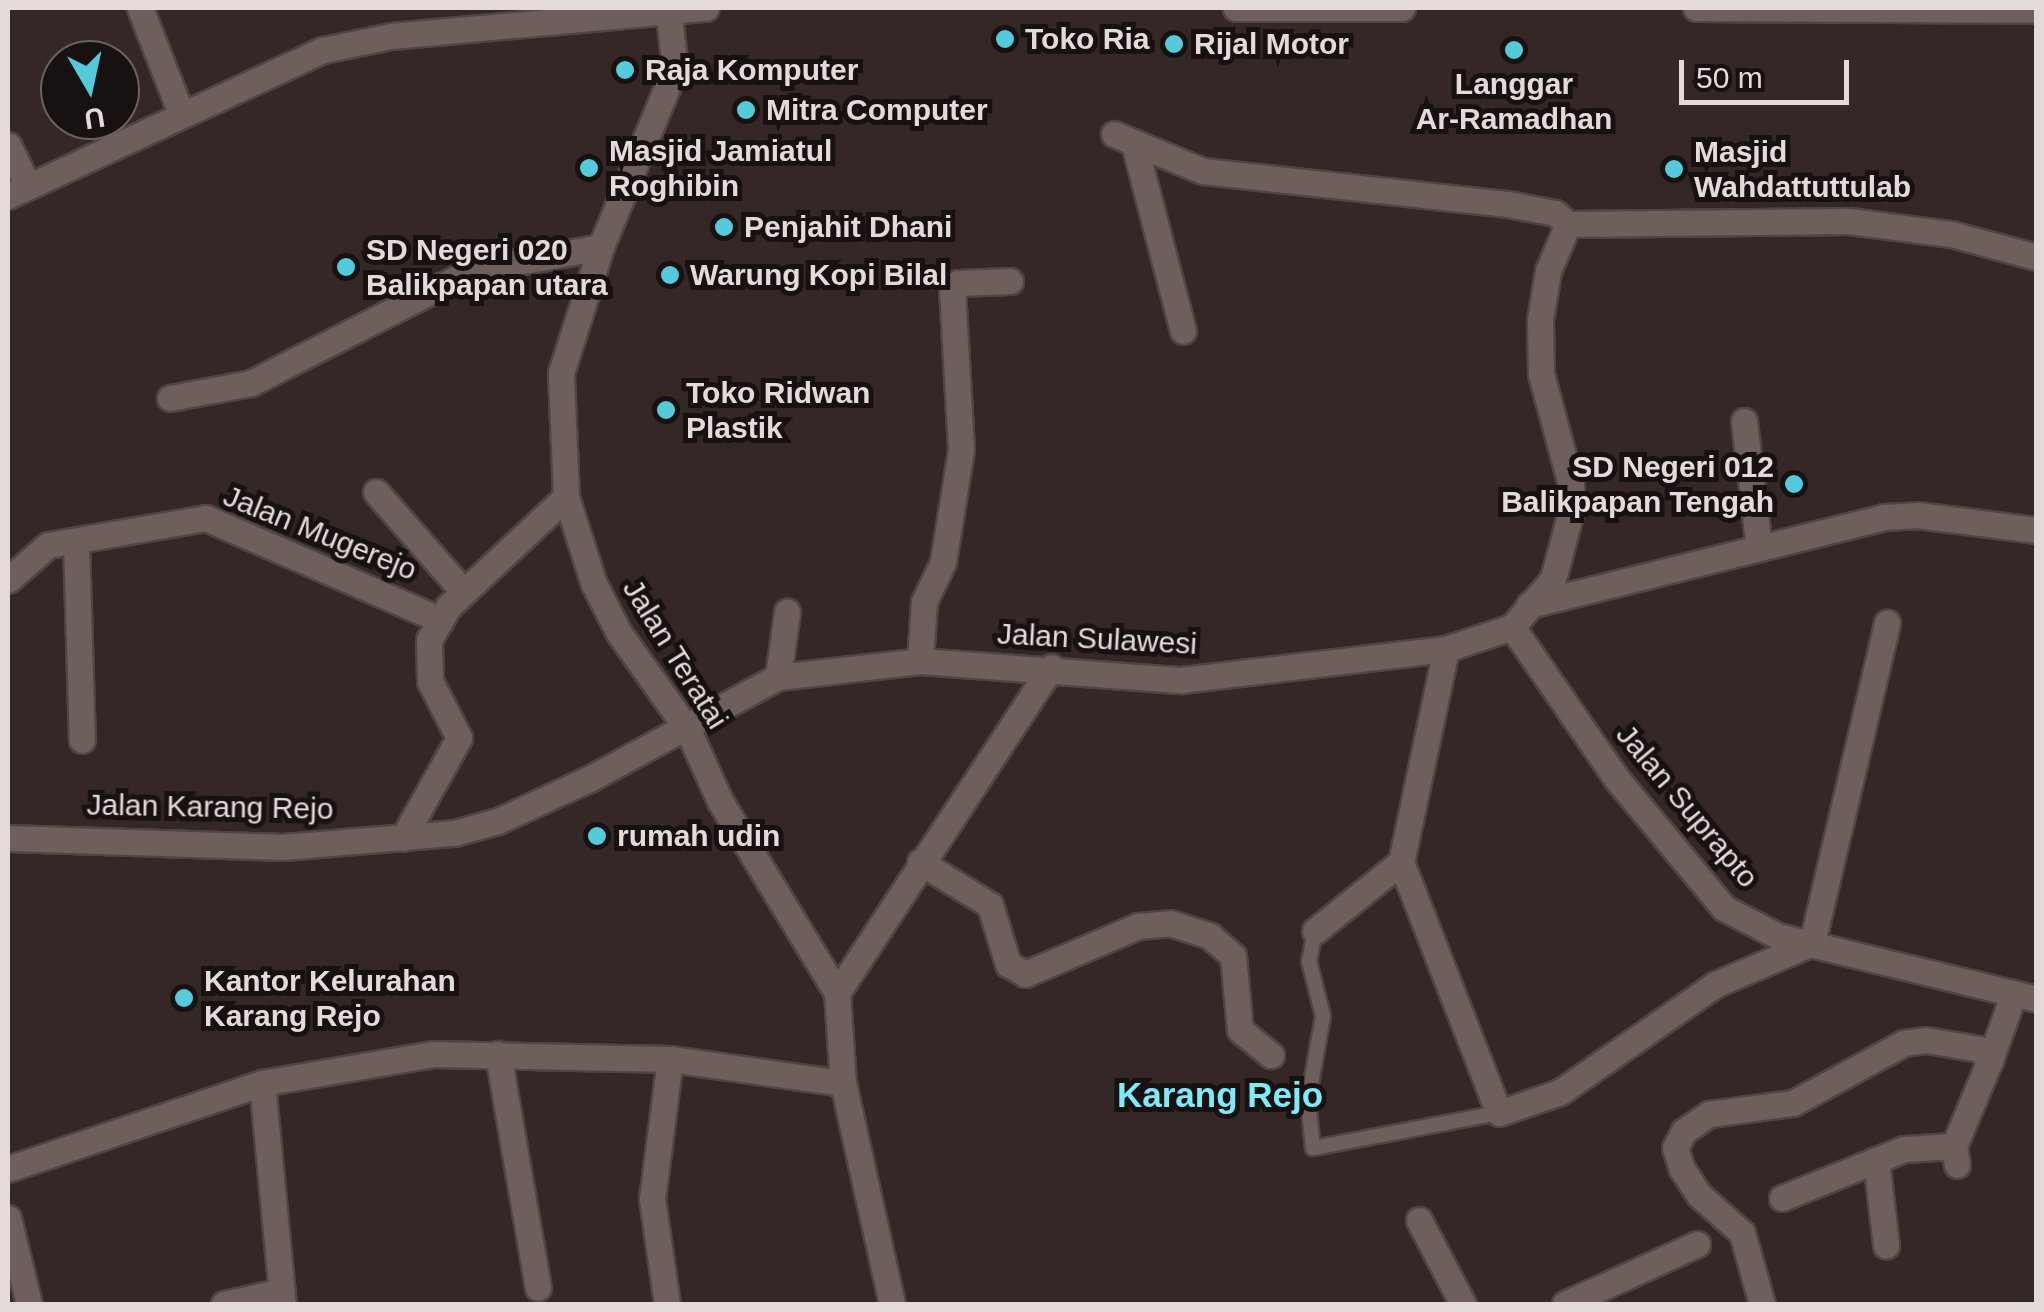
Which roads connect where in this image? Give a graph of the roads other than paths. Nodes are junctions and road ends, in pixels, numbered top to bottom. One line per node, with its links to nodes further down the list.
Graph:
1 (140, 8): 8 (street)
2 (668, 8): 3 (street); 8 (street); 12 (street, Jalan Teratai)
3 (706, 8)
4 (1236, 8): 5 (street)
5 (1402, 8)
6 (1696, 8): 7 (street)
7 (2036, 10)
8 (181, 113): 10 (street)
9 (8, 144): 10 (street)
10 (18, 191)
11 (1568, 224): 13 (street); 15 (street); 25 (street)
12 (601, 248): 16 (street); 19 (street, Jalan Teratai)
13 (2036, 257)
14 (1010, 281): 31 (street)
15 (1183, 331)
16 (170, 398)
17 (1744, 420): 22 (street)
18 (376, 492): 24 (street)
19 (566, 497): 24 (street, Jalan Mugerejo); 34 (street, Jalan Teratai)
20 (2036, 530): 22 (street)
21 (76, 542): 23 (street, Jalan Mugerejo); 27 (street, Jalan Mugerejo); 35 (street)
22 (1759, 548): 25 (street)
23 (8, 580)
24 (464, 592): 27 (street, Jalan Mugerejo)
25 (1529, 605): 29 (street)
26 (786, 612): 33 (street)
27 (441, 620): 37 (street, Jalan Mugerejo)
28 (1887, 623): 41 (street)
29 (1512, 627): 30 (street, Jalan Sulawesi); 41 (street, Jalan Suprapto)
30 (1446, 650): 32 (street, Jalan Sulawesi); 39 (street)
31 (920, 661): 32 (street, Jalan Sulawesi); 33 (street, Jalan Sulawesi)
32 (1050, 667): 38 (street)
33 (778, 677): 34 (street, Jalan Sulawesi)
34 (688, 730): 37 (street, Jalan Karang Rejo); 42 (street, Jalan Teratai)
35 (82, 740)
36 (8, 838): 37 (street, Jalan Karang Rejo)
37 (403, 838)
38 (920, 862): 42 (street); 45 (street)
39 (1402, 862): 40 (street); 50 (street)
40 (1315, 931): 50 (lane)
41 (1812, 943): 43 (street, Jalan Suprapto); 50 (street)
42 (837, 994): 49 (street, Jalan Teratai)
43 (2026, 996): 47 (street)
44 (498, 1054): 46 (street); 48 (street); 58 (street)
45 (1272, 1055)
46 (670, 1059): 49 (street); 62 (street)
47 (1990, 1060): 51 (street); 66 (street)
48 (262, 1082): 52 (street); 59 (street)
49 (843, 1083): 63 (street, Jalan Teratai)
50 (1499, 1113)
51 (1876, 1160): 53 (street); 57 (street)
52 (8, 1169)
53 (1782, 1198)
54 (8, 1218): 60 (street)
55 (1419, 1220): 64 (street)
56 (1697, 1244): 65 (street)
57 (1886, 1245)
58 (538, 1288)
59 (282, 1298): 61 (street)
60 (29, 1304)
61 (224, 1304)
62 (666, 1304)
63 (892, 1304)
64 (1463, 1304)
65 (1565, 1304)
66 (1762, 1304)

